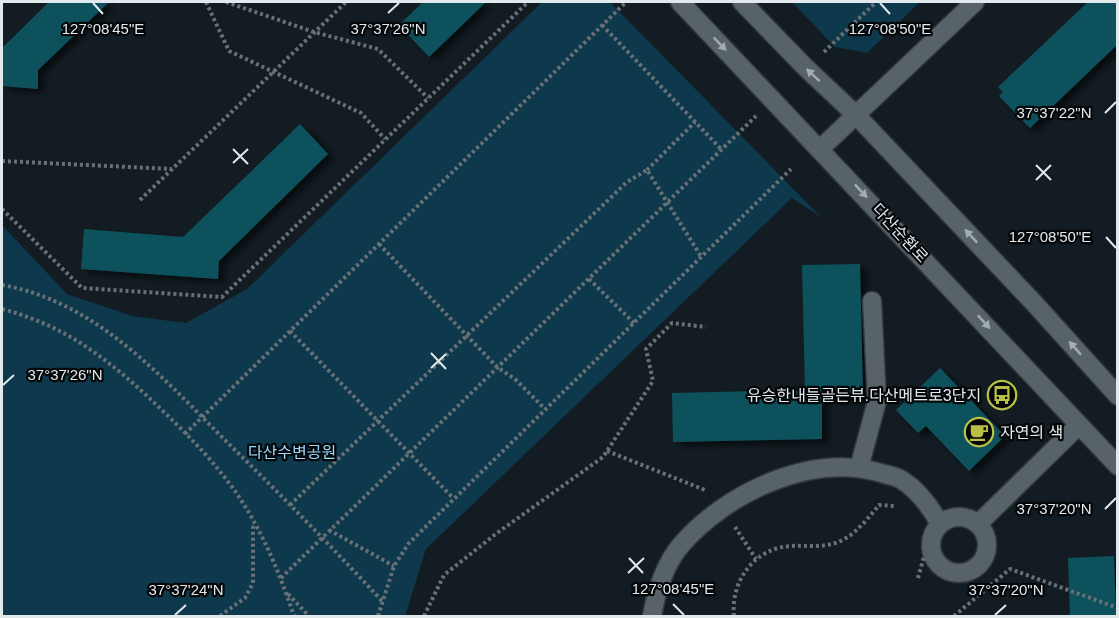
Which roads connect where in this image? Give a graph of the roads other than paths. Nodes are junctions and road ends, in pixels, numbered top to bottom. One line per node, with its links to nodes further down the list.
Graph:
1 (680, 2): 5 (street, 다산순환로, one-way to 5)
2 (742, 2): 4 (street, one-way to 2)
3 (975, 2): 4 (street)
4 (856, 115): 5 (street); 7 (street, one-way to 4)
5 (820, 149): 8 (street, 다산순환로, one-way to 8)
6 (872, 301): 10 (street)
7 (1118, 396)
8 (1078, 426): 9 (street, 다산순환로); 12 (street)
9 (1118, 466)
10 (860, 468): 11 (street); 13 (street)
11 (940, 524): 12 (street); 12 (street)
12 (978, 524)
13 (652, 616)

